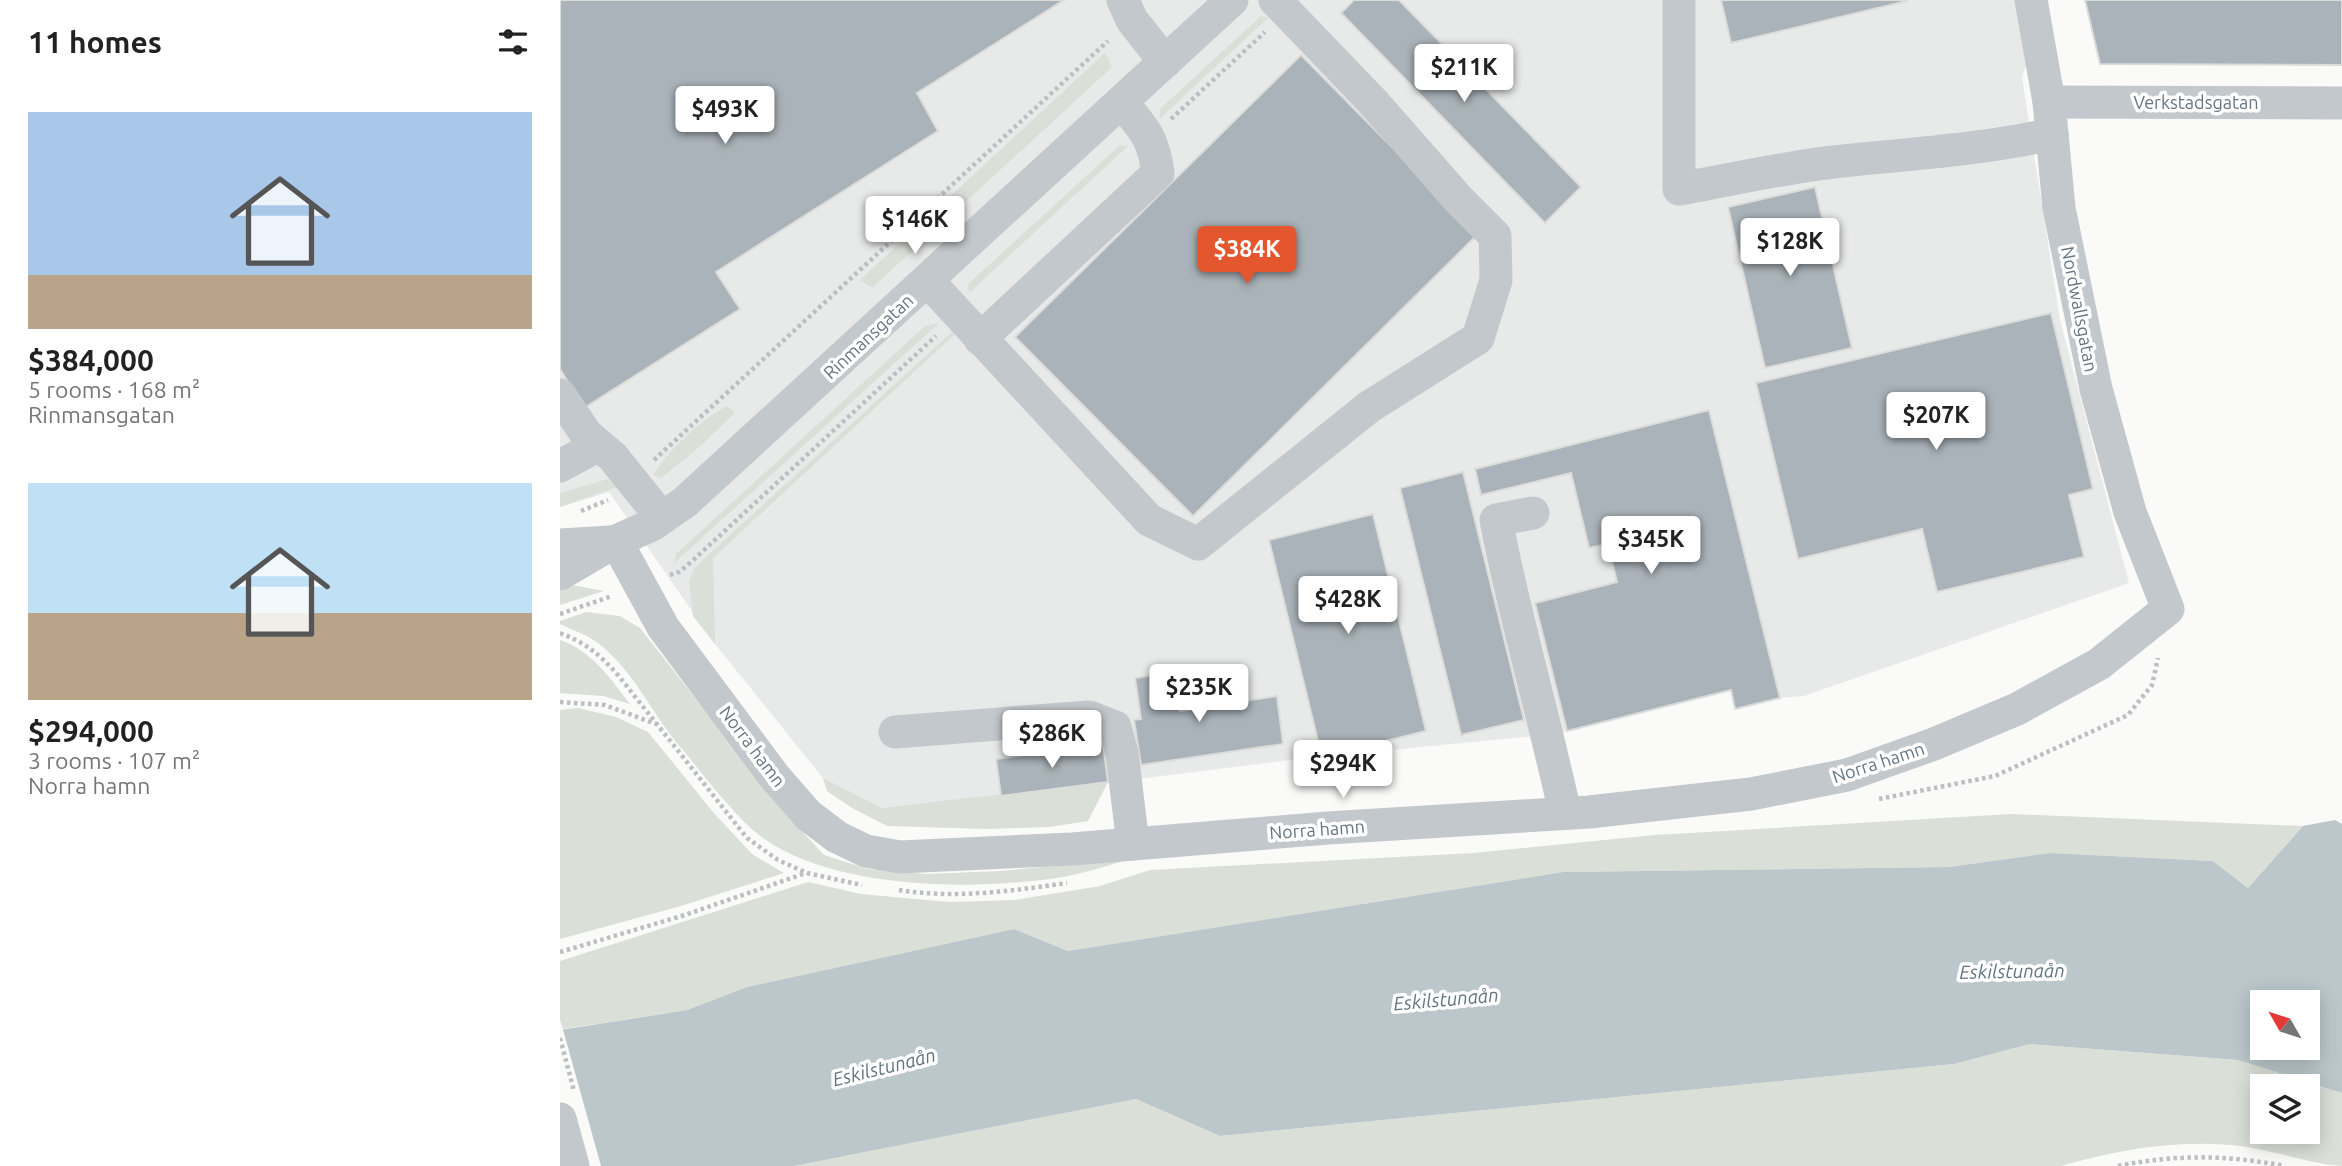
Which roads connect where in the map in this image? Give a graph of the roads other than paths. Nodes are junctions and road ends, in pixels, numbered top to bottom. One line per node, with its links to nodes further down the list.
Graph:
1 (1232, 0): 6 (street, Rinmansgatan)
2 (1275, 0): 11 (street)
3 (1679, 0): 9 (street, Verkstadsgatan)
4 (2031, 0): 9 (street, Nordwallsgatan)
5 (1127, 10): 6 (street)
6 (1165, 62): 7 (street, Rinmansgatan)
7 (1122, 102): 10 (street, Rinmansgatan); 11 (street)
8 (2342, 103): 9 (street, Verkstadsgatan)
9 (2051, 118): 20 (street, Nordwallsgatan)
10 (928, 281): 11 (street); 16 (street, Rinmansgatan)
11 (980, 339)
12 (560, 395): 13 (street)
13 (599, 445): 14 (street); 16 (street)
14 (560, 466)
15 (1533, 513): 22 (street)
16 (662, 518): 17 (street, Rinmansgatan)
17 (616, 541): 18 (street, Rinmansgatan); 19 (street, Rinmansgatan); 23 (street, Norra hamn)
18 (560, 545)
19 (560, 574)
20 (2168, 609): 22 (street, Norra hamn)
21 (895, 732): 23 (street)
22 (1565, 813): 23 (street, Norra hamn)
23 (1133, 844)
24 (560, 1119): 25 (street)
25 (573, 1166)

